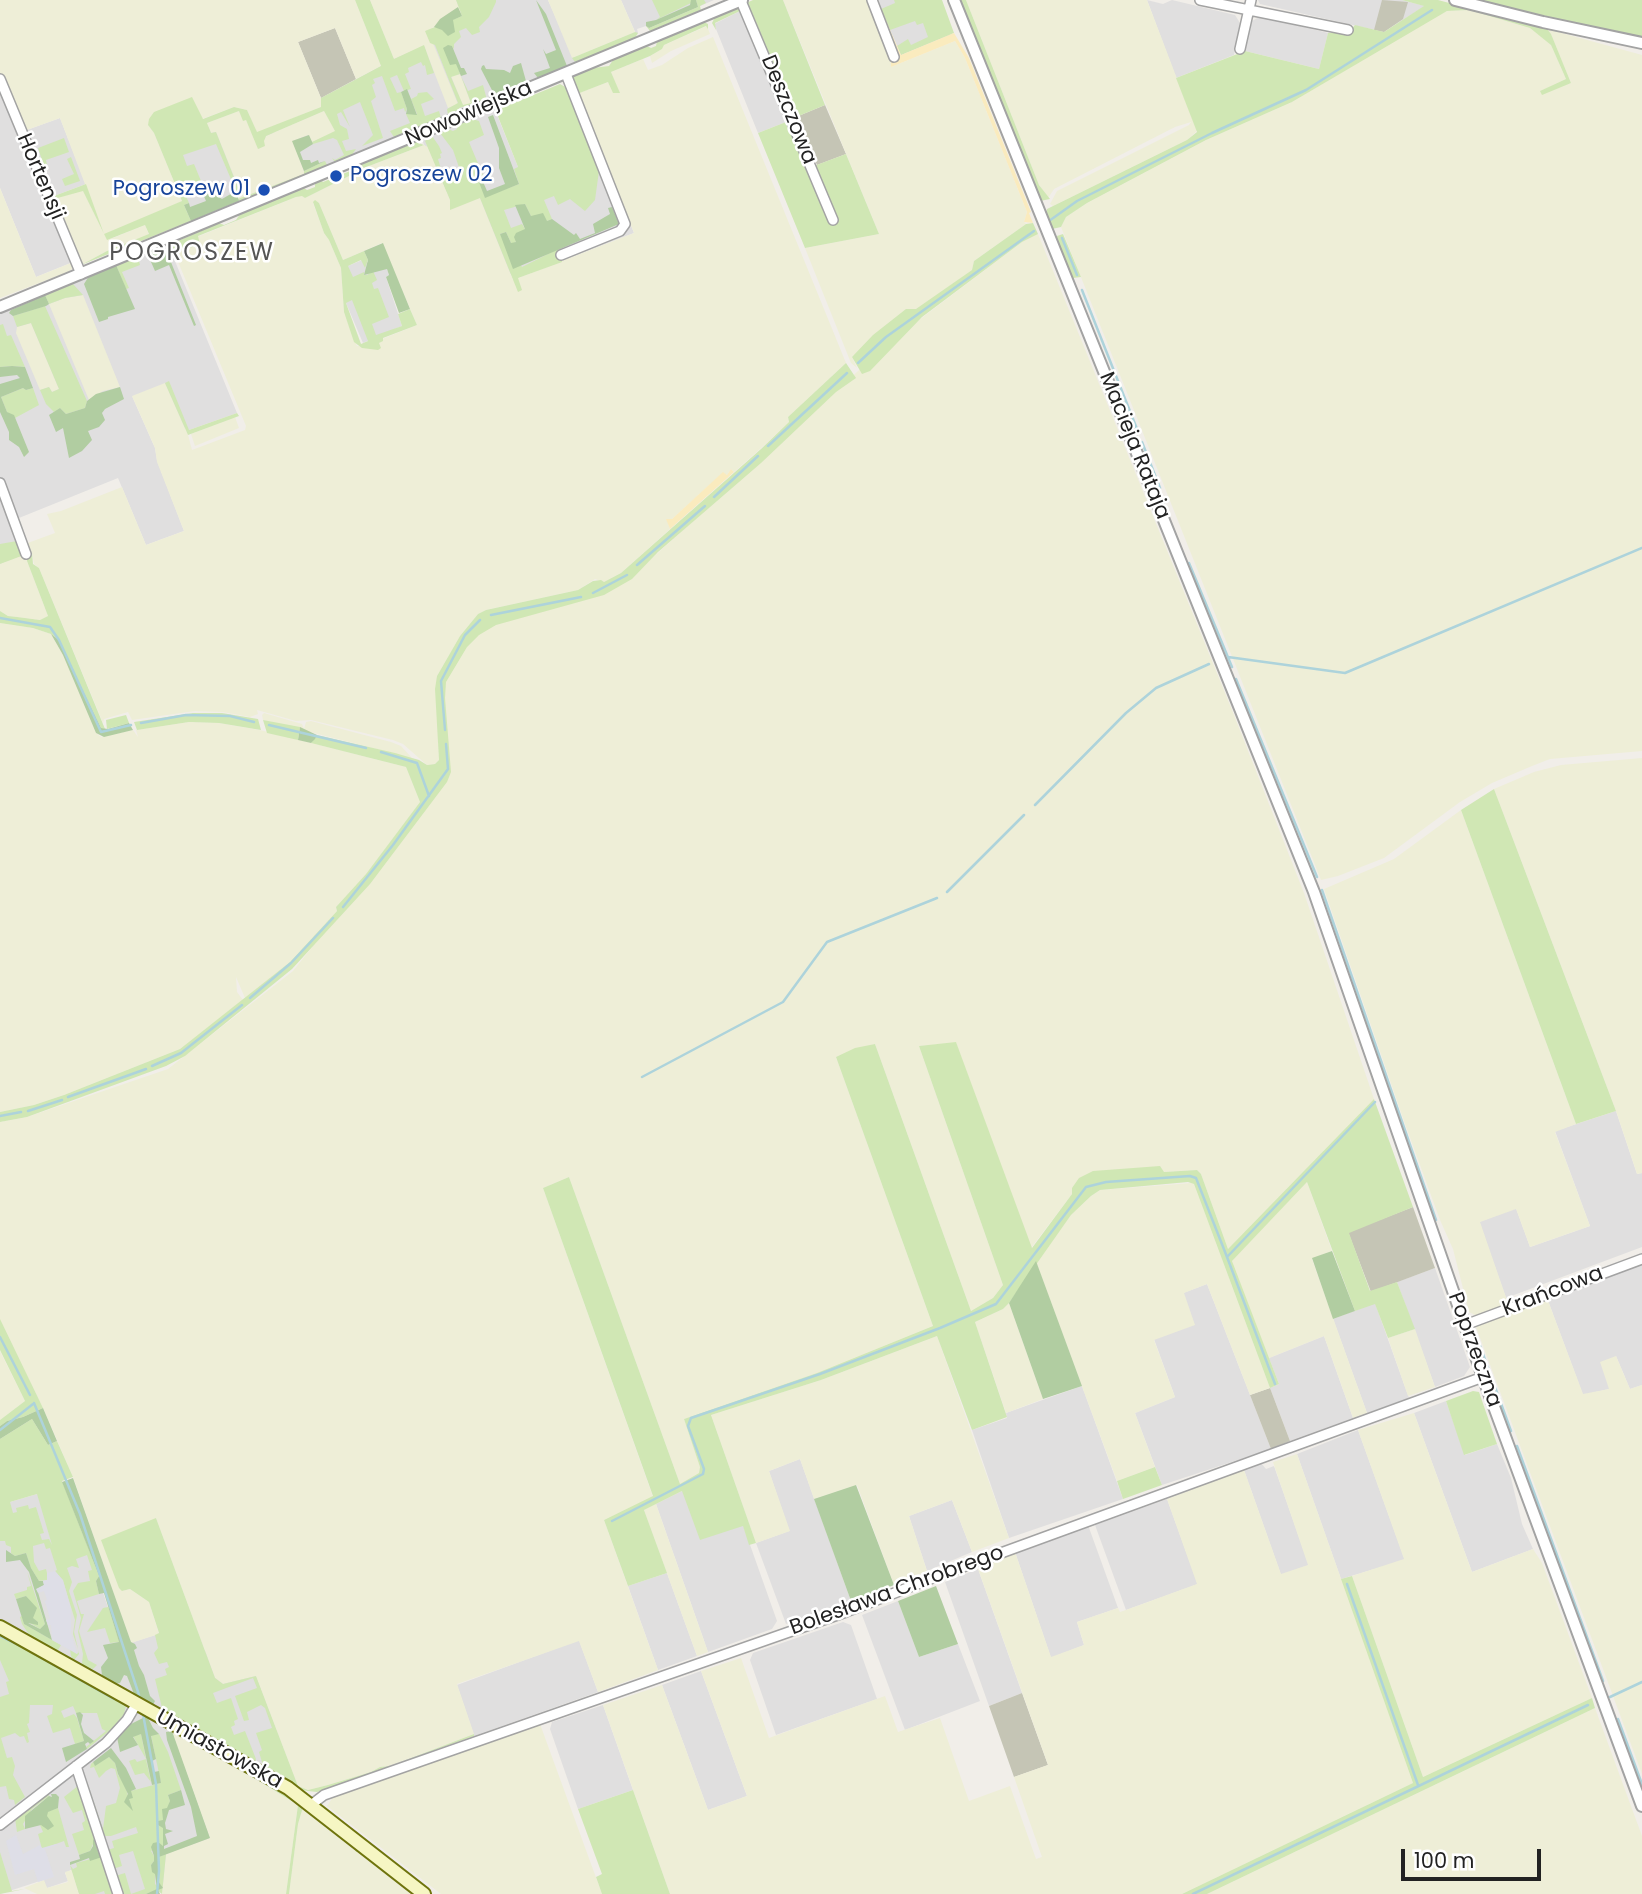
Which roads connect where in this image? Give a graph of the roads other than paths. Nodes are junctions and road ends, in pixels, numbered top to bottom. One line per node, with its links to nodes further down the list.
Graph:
1 (742, 0): 11 (street, Nowowiejska); 13 (street, Deszczowa)
2 (872, 0): 10 (street)
3 (954, 0): 19 (street, Macieja Rataja)
4 (1200, 0): 6 (street)
5 (1455, 0): 8 (street)
6 (1250, 5): 7 (street); 9 (street)
7 (1348, 30)
8 (1642, 43)
9 (1240, 49)
10 (894, 57)
11 (566, 74): 14 (street); 15 (street, Nowowiejska)
12 (0, 79): 15 (street, Hortensji)
13 (833, 220)
14 (561, 255)
15 (81, 274): 16 (street, Nowowiejska)
16 (0, 307)
17 (0, 483): 18 (street)
18 (26, 554)
19 (1314, 892): 21 (street, Poprzeczna)
20 (1642, 1259): 21 (street, Krańcowa)
21 (1465, 1325): 22 (street, Poprzeczna)
22 (1483, 1377): 26 (street, Bolesława Chrobrego); 27 (street, Poprzeczna)
23 (0, 1628): 24 (main road, Umiastowska)
24 (137, 1703): 25 (street); 26 (main road, Umiastowska)
25 (76, 1766): 28 (street); 29 (street)
26 (311, 1805): 30 (main road, Umiastowska)
27 (1642, 1806)
28 (0, 1825)
29 (118, 1894)
30 (424, 1894)

